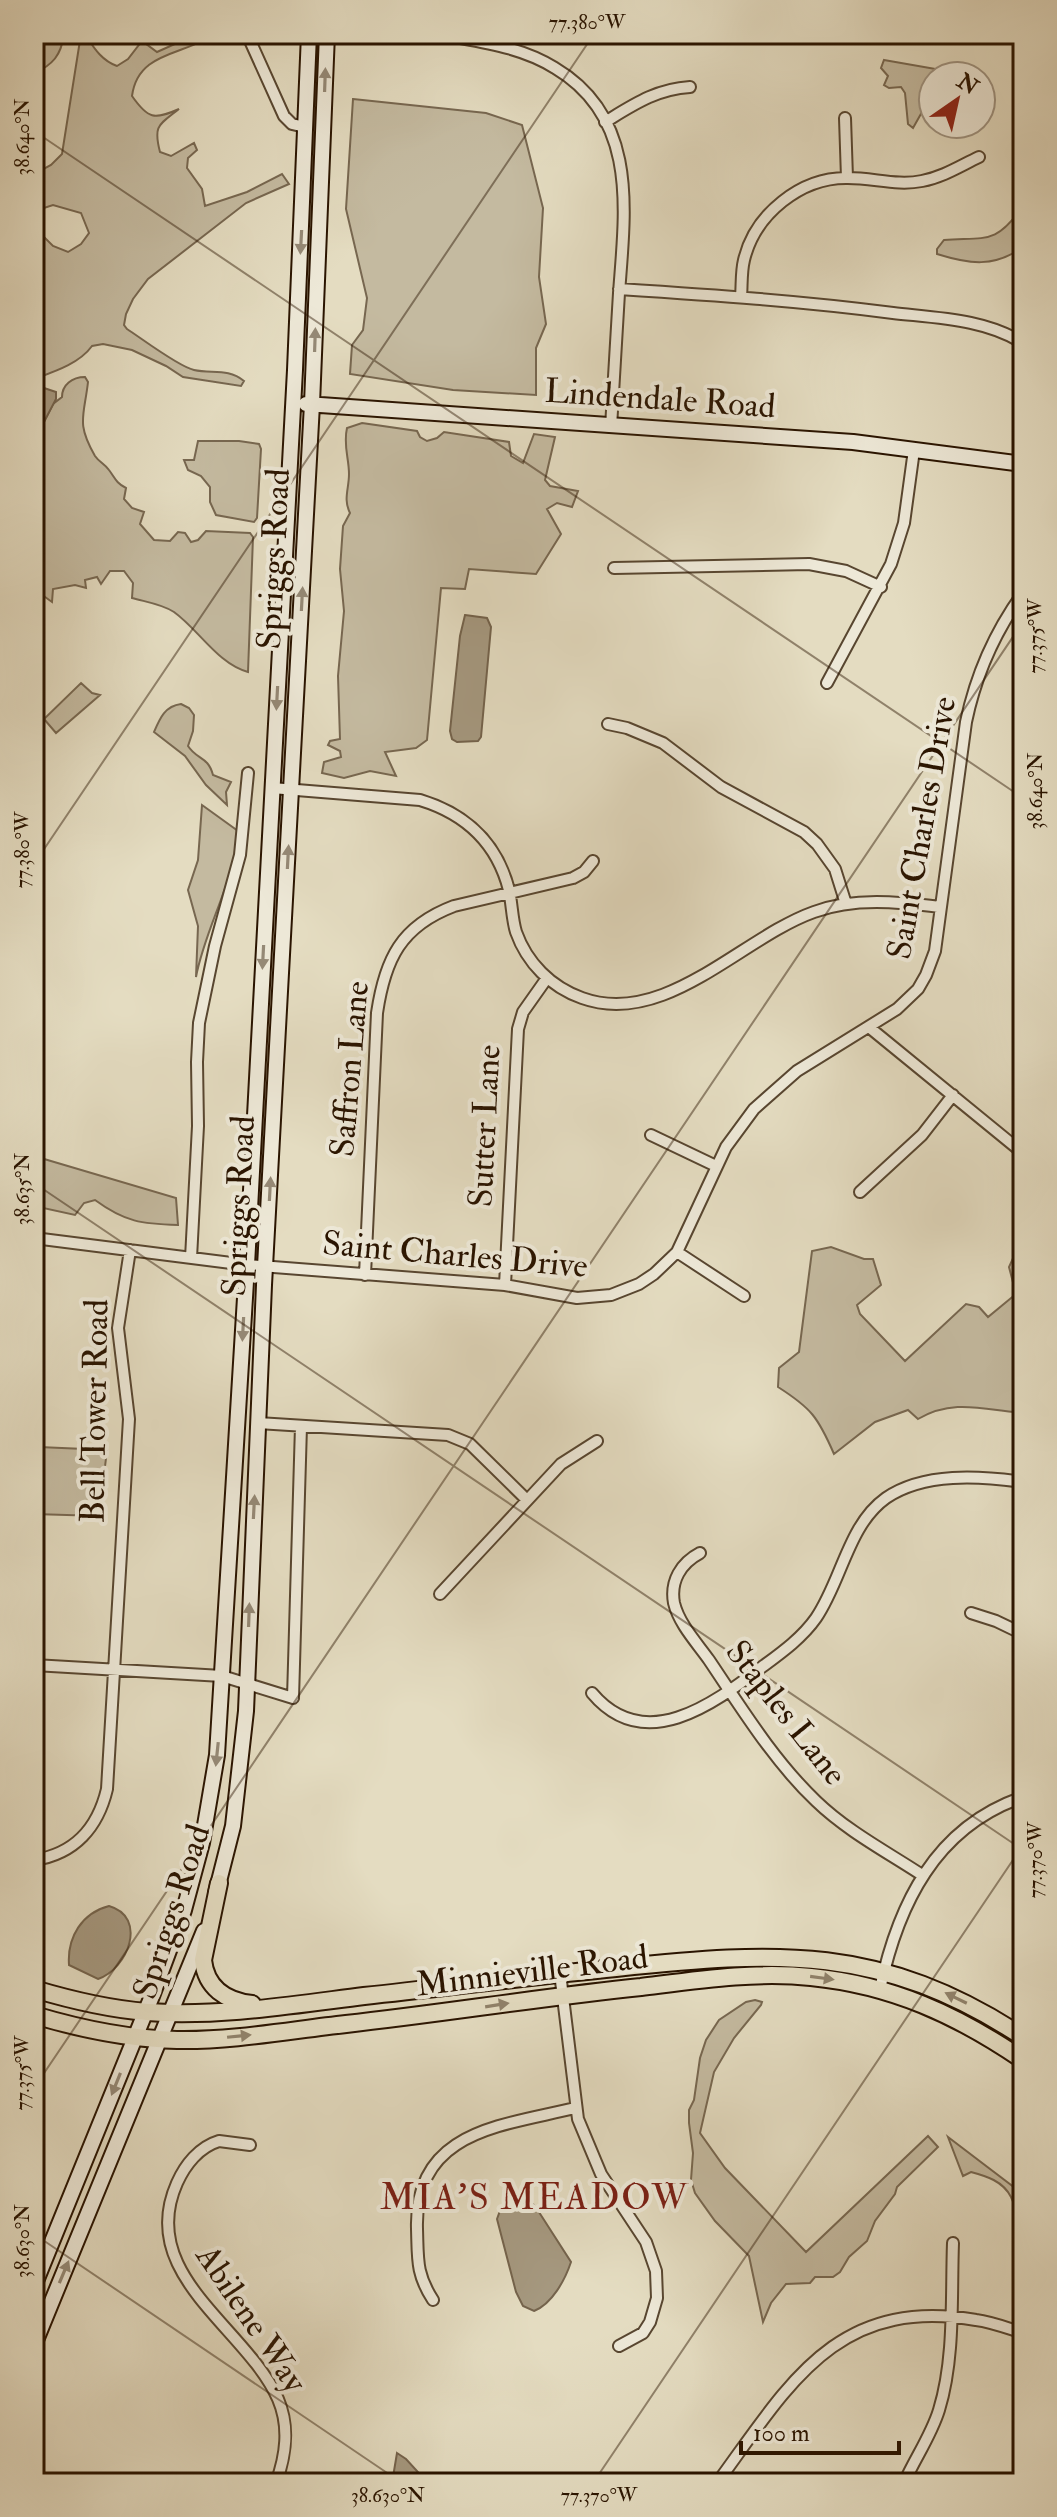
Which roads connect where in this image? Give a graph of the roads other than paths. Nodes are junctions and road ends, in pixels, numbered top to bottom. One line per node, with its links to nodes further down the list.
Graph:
1 (247, 34): 8 (street)
2 (309, 34): 8 (main road, Spriggs Road)
3 (327, 34): 15 (main road, Spriggs Road, one-way to 3)
4 (439, 34): 7 (street)
5 (690, 87): 7 (street)
6 (845, 118): 10 (street)
7 (605, 122): 11 (street)
8 (305, 127): 14 (main road, Spriggs Road, one-way to 14)
9 (979, 157): 10 (street)
10 (847, 178): 12 (street)
11 (619, 289): 12 (street); 16 (street)
12 (741, 297): 13 (street)
13 (1023, 343)
14 (293, 403): 15 (main road, Lindendale Road); 25 (main road, Spriggs Road, one-way to 25)
15 (312, 404): 16 (main road, Lindendale Road); 26 (main road, Spriggs Road, one-way to 15)
16 (611, 427): 17 (main road, Lindendale Road)
17 (914, 450): 18 (main road, Lindendale Road); 20 (street)
18 (1023, 464)
19 (614, 568): 20 (street)
20 (881, 587): 22 (street)
21 (1023, 593): 30 (street, Saint Charles Drive)
22 (827, 683)
23 (608, 724): 29 (street)
24 (248, 773): 41 (street, Spriggs Road)
25 (272, 788): 26 (street); 42 (main road, Spriggs Road, one-way to 42)
26 (292, 789): 28 (street); 43 (main road, Spriggs Road, one-way to 26)
27 (593, 861): 28 (street, Saffron Lane)
28 (510, 894): 31 (street); 44 (street, Saffron Lane)
29 (846, 904): 30 (street); 31 (street)
30 (940, 907): 32 (street, Saint Charles Drive)
31 (547, 978): 45 (street, Sutter Lane)
32 (870, 1028): 33 (street); 36 (street, Saint Charles Drive)
33 (953, 1095): 35 (street); 37 (street)
34 (651, 1135): 36 (street)
35 (1023, 1153)
36 (716, 1166): 40 (street, Saint Charles Drive)
37 (860, 1192)
38 (34, 1238): 39 (street, Saint Charles Drive)
39 (130, 1250): 41 (street, Saint Charles Drive); 57 (street, Bell Tower Road)
40 (677, 1252): 45 (street, Saint Charles Drive); 46 (street)
41 (191, 1258): 42 (street, Saint Charles Drive)
42 (247, 1265): 43 (street, Saint Charles Drive); 58 (main road, Spriggs Road, one-way to 58)
43 (265, 1267): 44 (street, Saint Charles Drive); 47 (main road, Spriggs Road)
44 (365, 1275): 45 (street, Saint Charles Drive)
45 (505, 1285)
46 (744, 1296)
47 (258, 1423): 48 (street); 59 (main road, Spriggs Road, one-way to 47)
48 (301, 1426): 51 (street); 59 (street)
49 (597, 1441): 51 (street)
50 (1023, 1482): 60 (street)
51 (527, 1500): 53 (street)
52 (700, 1553): 60 (street, Staples Lane)
53 (440, 1594)
54 (971, 1613): 55 (street)
55 (1023, 1634)
56 (34, 1665): 57 (street)
57 (113, 1668): 58 (street); 63 (street, Bell Tower Road)
58 (222, 1676): 59 (street); 72 (main road, Spriggs Road, one-way to 72)
59 (246, 1684): 65 (main road, Spriggs Road)
60 (730, 1690): 61 (street); 64 (street, Staples Lane)
61 (592, 1693)
62 (1023, 1797): 64 (street)
63 (34, 1860)
64 (922, 1875): 66 (street)
65 (219, 1883): 71 (main road); 73 (main road, Spriggs Road)
66 (884, 1971): 67 (main road, Minnieville Road); 69 (street); 76 (main road, Minnieville Road, one-way to 66)
67 (560, 1973): 70 (street); 71 (main road, Minnieville Road)
68 (34, 1989): 72 (main road, Minnieville Road)
69 (880, 1989): 70 (main road, Minnieville Road, one-way to 69); 78 (main road, Minnieville Road)
70 (562, 1995): 77 (main road, Minnieville Road, one-way to 70); 79 (street)
71 (306, 2003): 73 (main road, Minnieville Road)
72 (146, 2012): 73 (main road, Minnieville Road); 75 (main road, Spriggs Road)
73 (171, 2013): 77 (main road, Spriggs Road)
74 (34, 2015): 75 (main road, Minnieville Road)
75 (136, 2036): 77 (main road, Minnieville Road); 82 (main road, Spriggs Road, one-way to 82)
76 (1023, 2037)
77 (161, 2039): 86 (main road, Spriggs Road, one-way to 77)
78 (1023, 2060)
79 (575, 2108): 83 (street); 87 (street)
80 (250, 2145): 88 (street, Abilene Way)
81 (953, 2243): 84 (street)
82 (34, 2286)
83 (433, 2300)
84 (950, 2316): 85 (street); 89 (street); 90 (street)
85 (1023, 2333)
86 (34, 2345)
87 (619, 2346)
88 (276, 2483)
89 (717, 2483)
90 (904, 2483)

